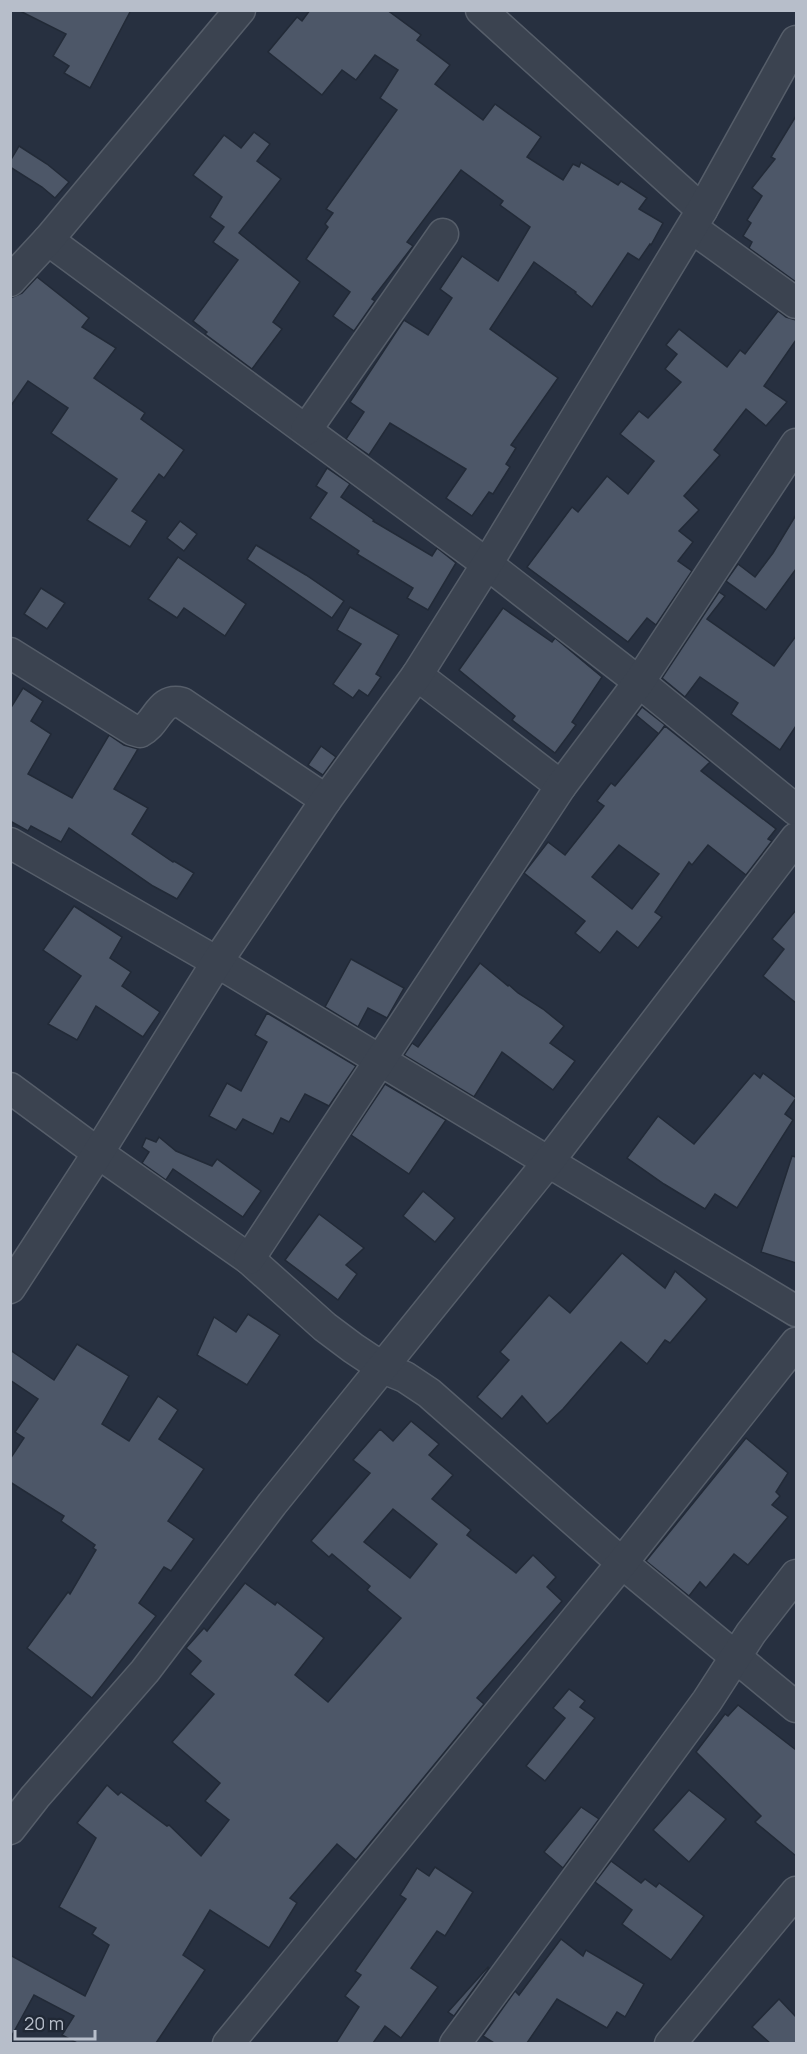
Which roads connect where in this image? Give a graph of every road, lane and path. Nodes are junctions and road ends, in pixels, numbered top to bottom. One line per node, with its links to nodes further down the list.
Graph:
1 (240, 10): 6 (street)
2 (481, 10): 4 (street)
3 (796, 41): 4 (street)
4 (697, 219): 8 (street); 11 (street)
5 (443, 234): 9 (street)
6 (48, 240): 7 (street); 9 (street)
7 (10, 281)
8 (796, 303)
9 (306, 430): 11 (street)
10 (796, 444): 14 (street)
11 (487, 564): 13 (street); 14 (street)
12 (10, 653): 16 (street)
13 (417, 675): 15 (street); 16 (street)
14 (639, 682): 15 (street); 17 (street)
15 (561, 786): 21 (street)
16 (326, 800): 20 (street)
17 (796, 810)
18 (796, 838): 24 (street)
19 (10, 843): 20 (street)
20 (217, 962): 21 (street); 23 (street)
21 (379, 1060): 24 (street); 25 (street)
22 (10, 1088): 23 (street)
23 (98, 1153): 25 (street); 26 (street)
24 (549, 1161): 27 (street); 29 (street)
25 (249, 1260): 29 (street)
26 (10, 1288)
27 (796, 1311)
28 (796, 1342): 30 (street)
29 (383, 1368): 30 (street); 34 (street)
30 (622, 1563): 32 (street); 36 (street)
31 (796, 1575): 32 (street)
32 (735, 1656): 33 (street); 37 (street)
33 (796, 1707)
34 (10, 1830)
35 (796, 1892): 38 (street)
36 (228, 2043)
37 (455, 2043)
38 (670, 2043)

